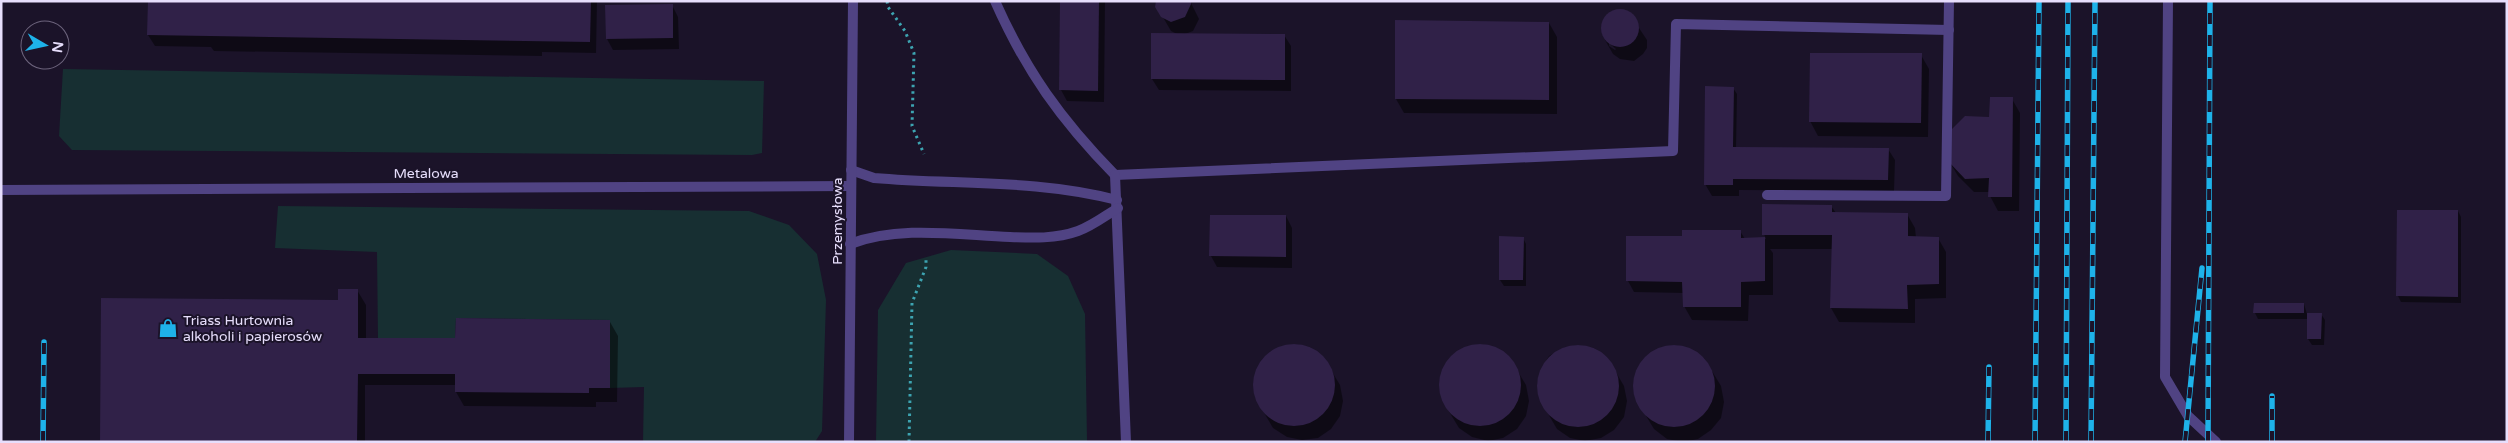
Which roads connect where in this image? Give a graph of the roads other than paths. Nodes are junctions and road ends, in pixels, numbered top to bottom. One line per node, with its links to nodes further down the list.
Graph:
1 (853, 1): 6 (street, Przemysłowa)
2 (995, 1): 7 (street)
3 (1949, 1): 5 (street)
4 (2168, 1): 15 (street)
5 (1948, 30): 7 (street); 10 (street)
6 (851, 170): 8 (street, Przemysłowa); 11 (street)
7 (1115, 174): 11 (street)
8 (850, 186): 9 (street, Metalowa); 12 (street, Przemysłowa)
9 (1, 190)
10 (1767, 195)
11 (1118, 204): 12 (street); 14 (street)
12 (850, 244): 13 (street, Przemysłowa)
13 (849, 442)
14 (1126, 442)
15 (2216, 442)

